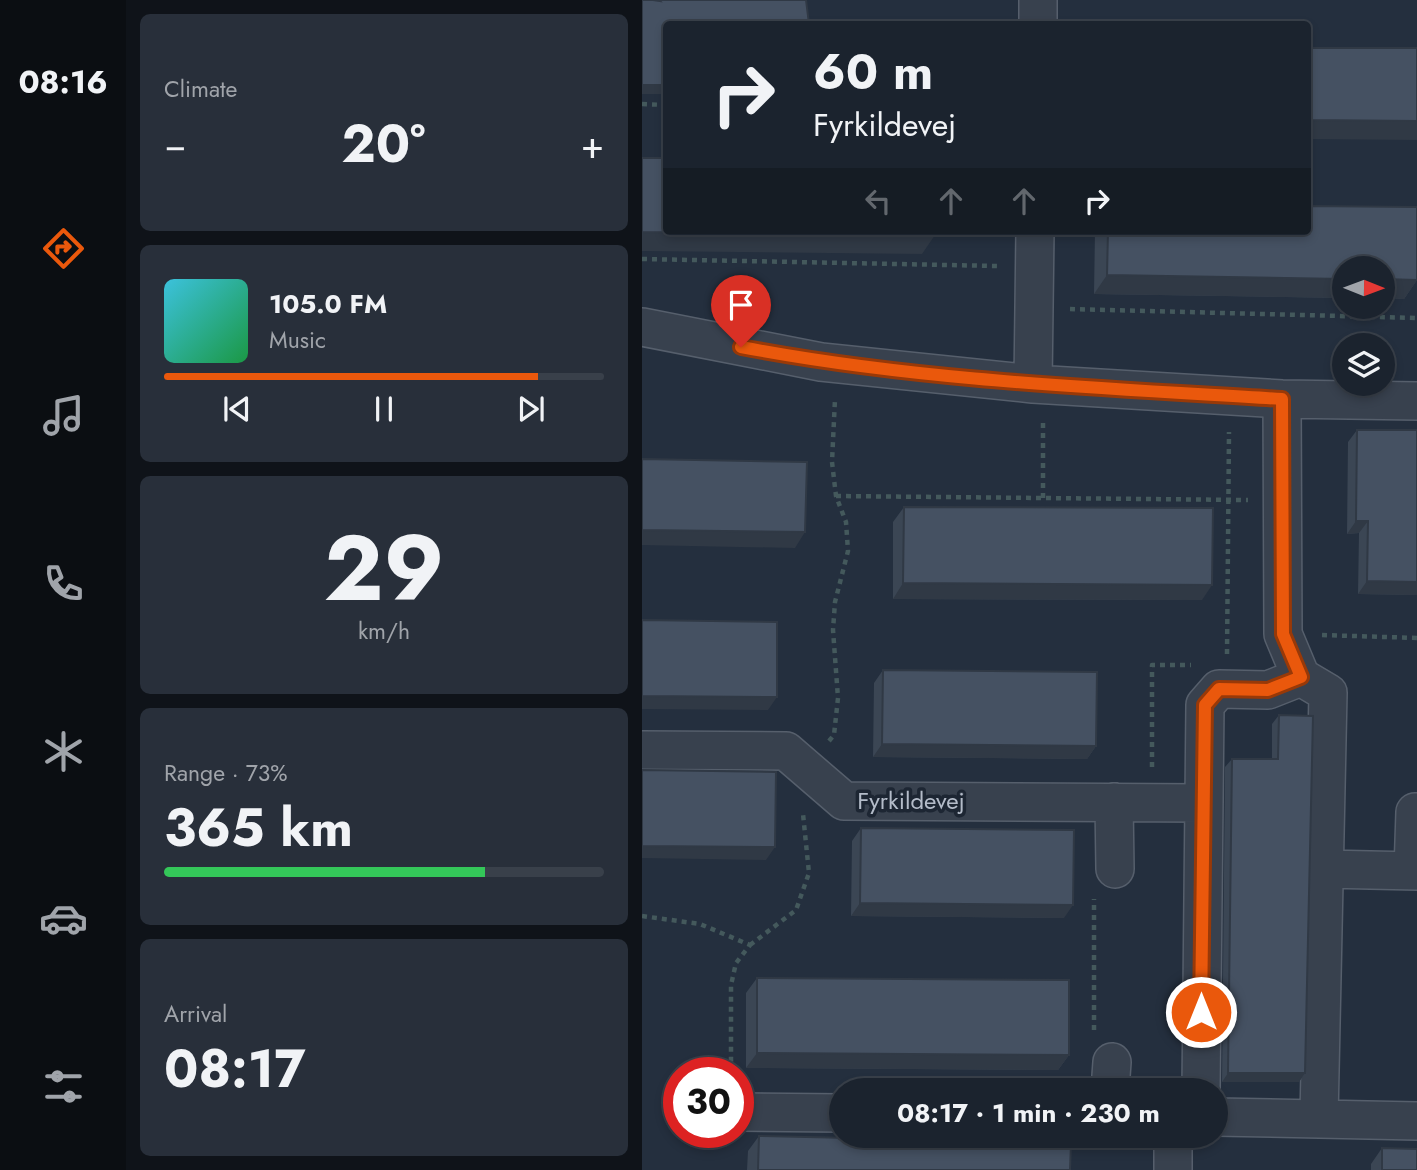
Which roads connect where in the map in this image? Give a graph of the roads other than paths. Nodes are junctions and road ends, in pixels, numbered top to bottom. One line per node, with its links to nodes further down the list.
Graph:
1 (1038, 0): 2 (street)
2 (1038, 21)
3 (1035, 249): 5 (street)
4 (642, 327): 5 (street)
5 (1038, 384): 6 (street)
6 (1282, 399): 7 (street); 8 (street)
7 (1417, 401)
8 (1301, 677): 11 (street); 13 (street)
9 (642, 750): 10 (street, Fyrkildevej)
10 (1114, 802): 11 (street, Fyrkildevej); 15 (street)
11 (1202, 803): 16 (street)
12 (1415, 813): 14 (street)
13 (1324, 869): 14 (street); 20 (street)
14 (1415, 871)
15 (1105, 884)
16 (1201, 1078)
17 (754, 1112): 18 (street)
18 (829, 1113)
19 (1228, 1117): 20 (street)
20 (1319, 1118): 21 (street)
21 (1417, 1121)
22 (1173, 1148): 23 (street)
23 (1173, 1170)

